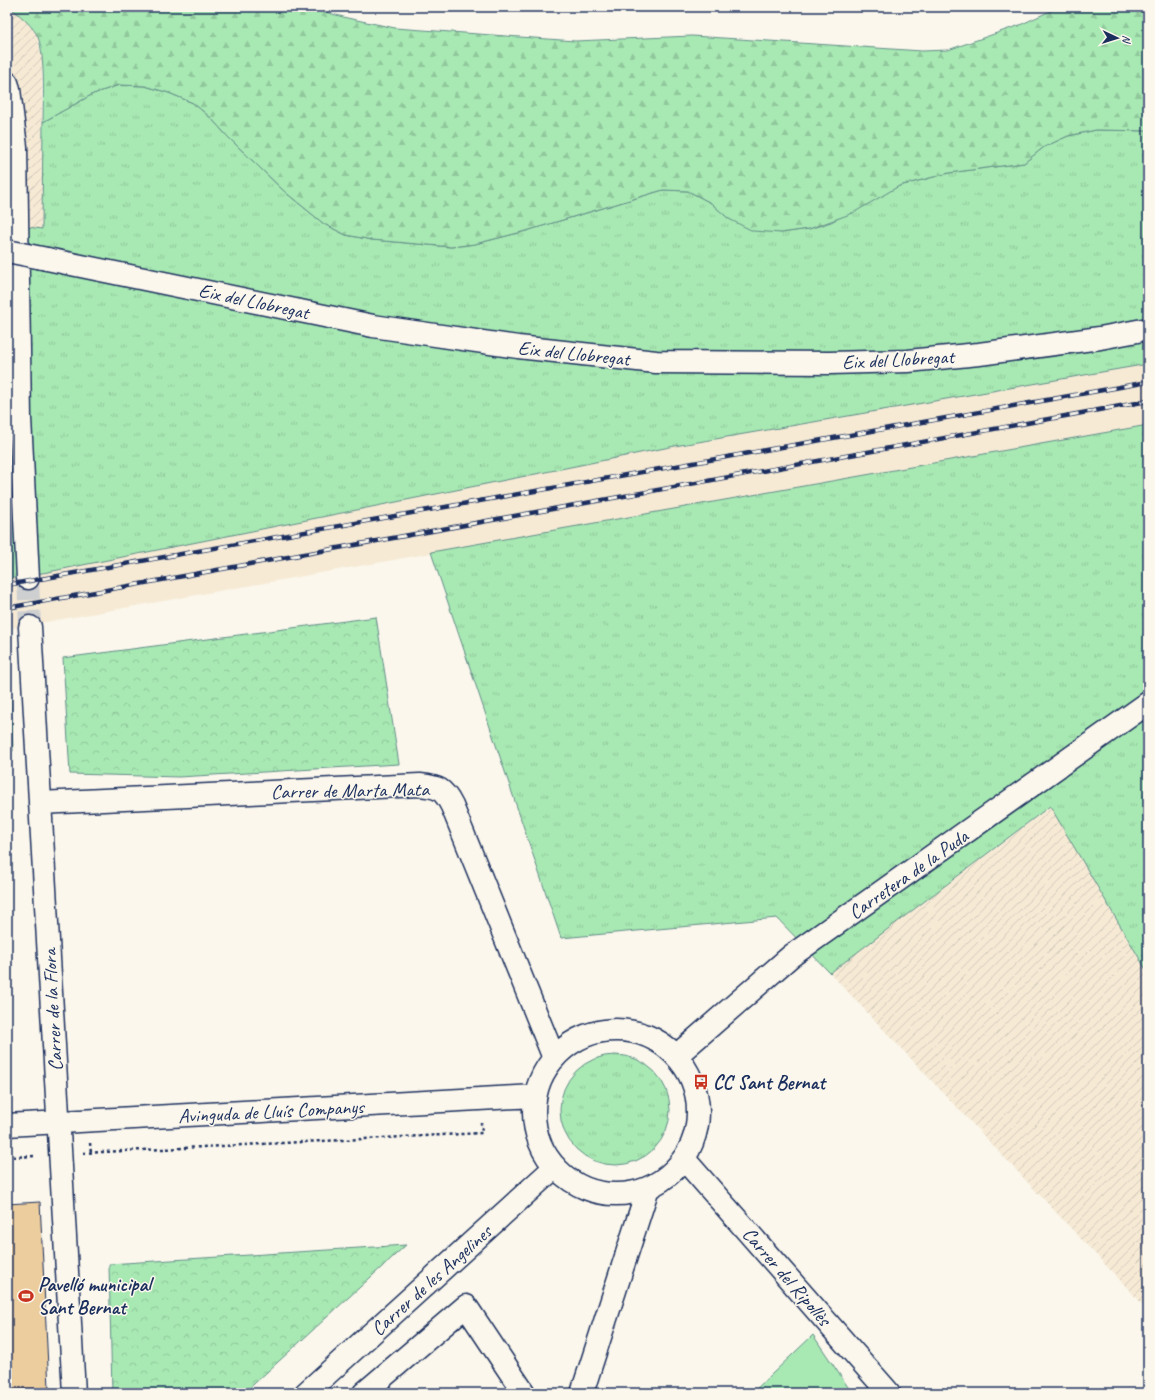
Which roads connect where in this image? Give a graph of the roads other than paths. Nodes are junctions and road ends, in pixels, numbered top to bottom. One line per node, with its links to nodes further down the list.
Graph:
1 (7, 83): 4 (street)
2 (7, 251): 3 (street, Eix del Llobregat, bridge)
3 (1148, 329)
4 (13, 426): 5 (street)
5 (28, 578)
6 (30, 628): 8 (street, Carrer de la Flora)
7 (1148, 703): 9 (street, Carretera de la Puda)
8 (40, 803): 10 (street, Carrer de Marta Mata); 12 (street, Carrer de la Flora)
9 (676, 1056): 10 (street); 14 (street)
10 (554, 1058): 11 (street)
11 (536, 1096): 12 (street, Avinguda de Lluís Companys); 15 (street)
12 (58, 1122): 13 (street, Avinguda de Lluís Companys); 17 (street, Carrer de la Flora)
13 (7, 1125)
14 (684, 1159): 16 (street); 22 (street, Carrer del Ripollès)
15 (555, 1167): 16 (street); 18 (street, Carrer de les Angelines)
16 (648, 1188): 21 (street)
17 (74, 1393)
18 (306, 1393)
19 (364, 1393): 20 (street, Carrer de les Angelines)
20 (524, 1393)
21 (582, 1393)
22 (889, 1393)

